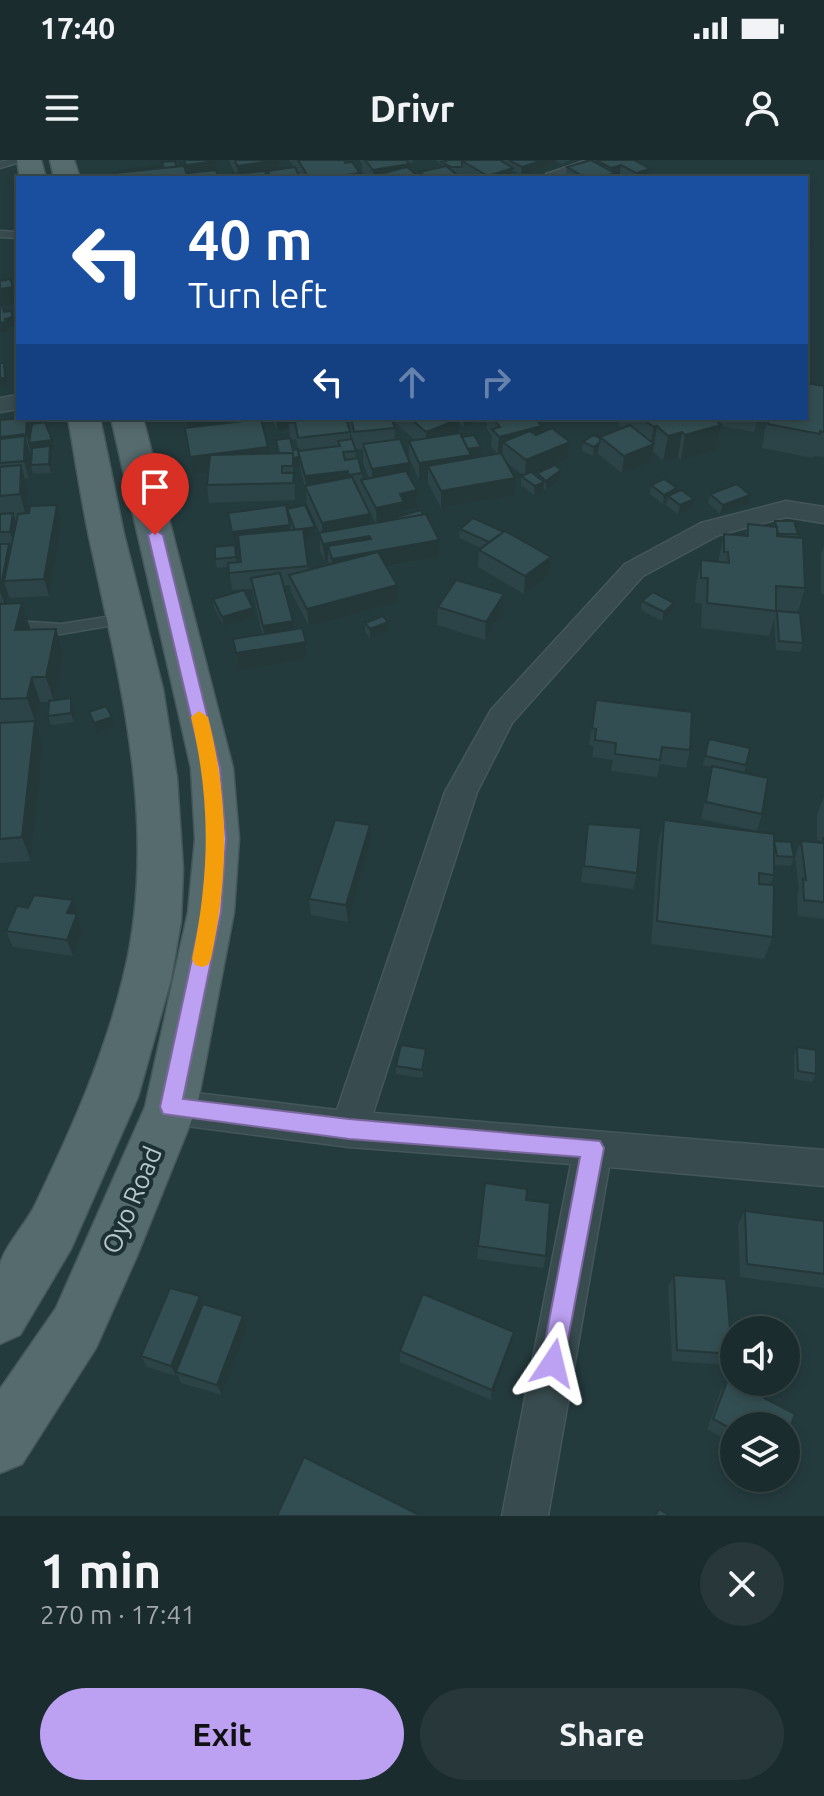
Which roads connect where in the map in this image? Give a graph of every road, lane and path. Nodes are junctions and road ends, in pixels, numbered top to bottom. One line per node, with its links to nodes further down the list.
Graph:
1 (22, 160): 3 (lane)
2 (599, 162): 4 (street)
3 (0, 165)
4 (559, 176)
5 (84, 420): 8 (main road)
6 (127, 420): 10 (main road, Oyo Road)
7 (824, 515): 11 (street)
8 (126, 619): 9 (lane); 14 (main road)
9 (0, 625)
10 (171, 1107): 11 (street); 15 (main road, Oyo Road)
11 (349, 1129): 12 (street)
12 (593, 1148): 13 (street); 16 (street)
13 (824, 1168)
14 (0, 1315)
15 (0, 1442)
16 (525, 1516)

